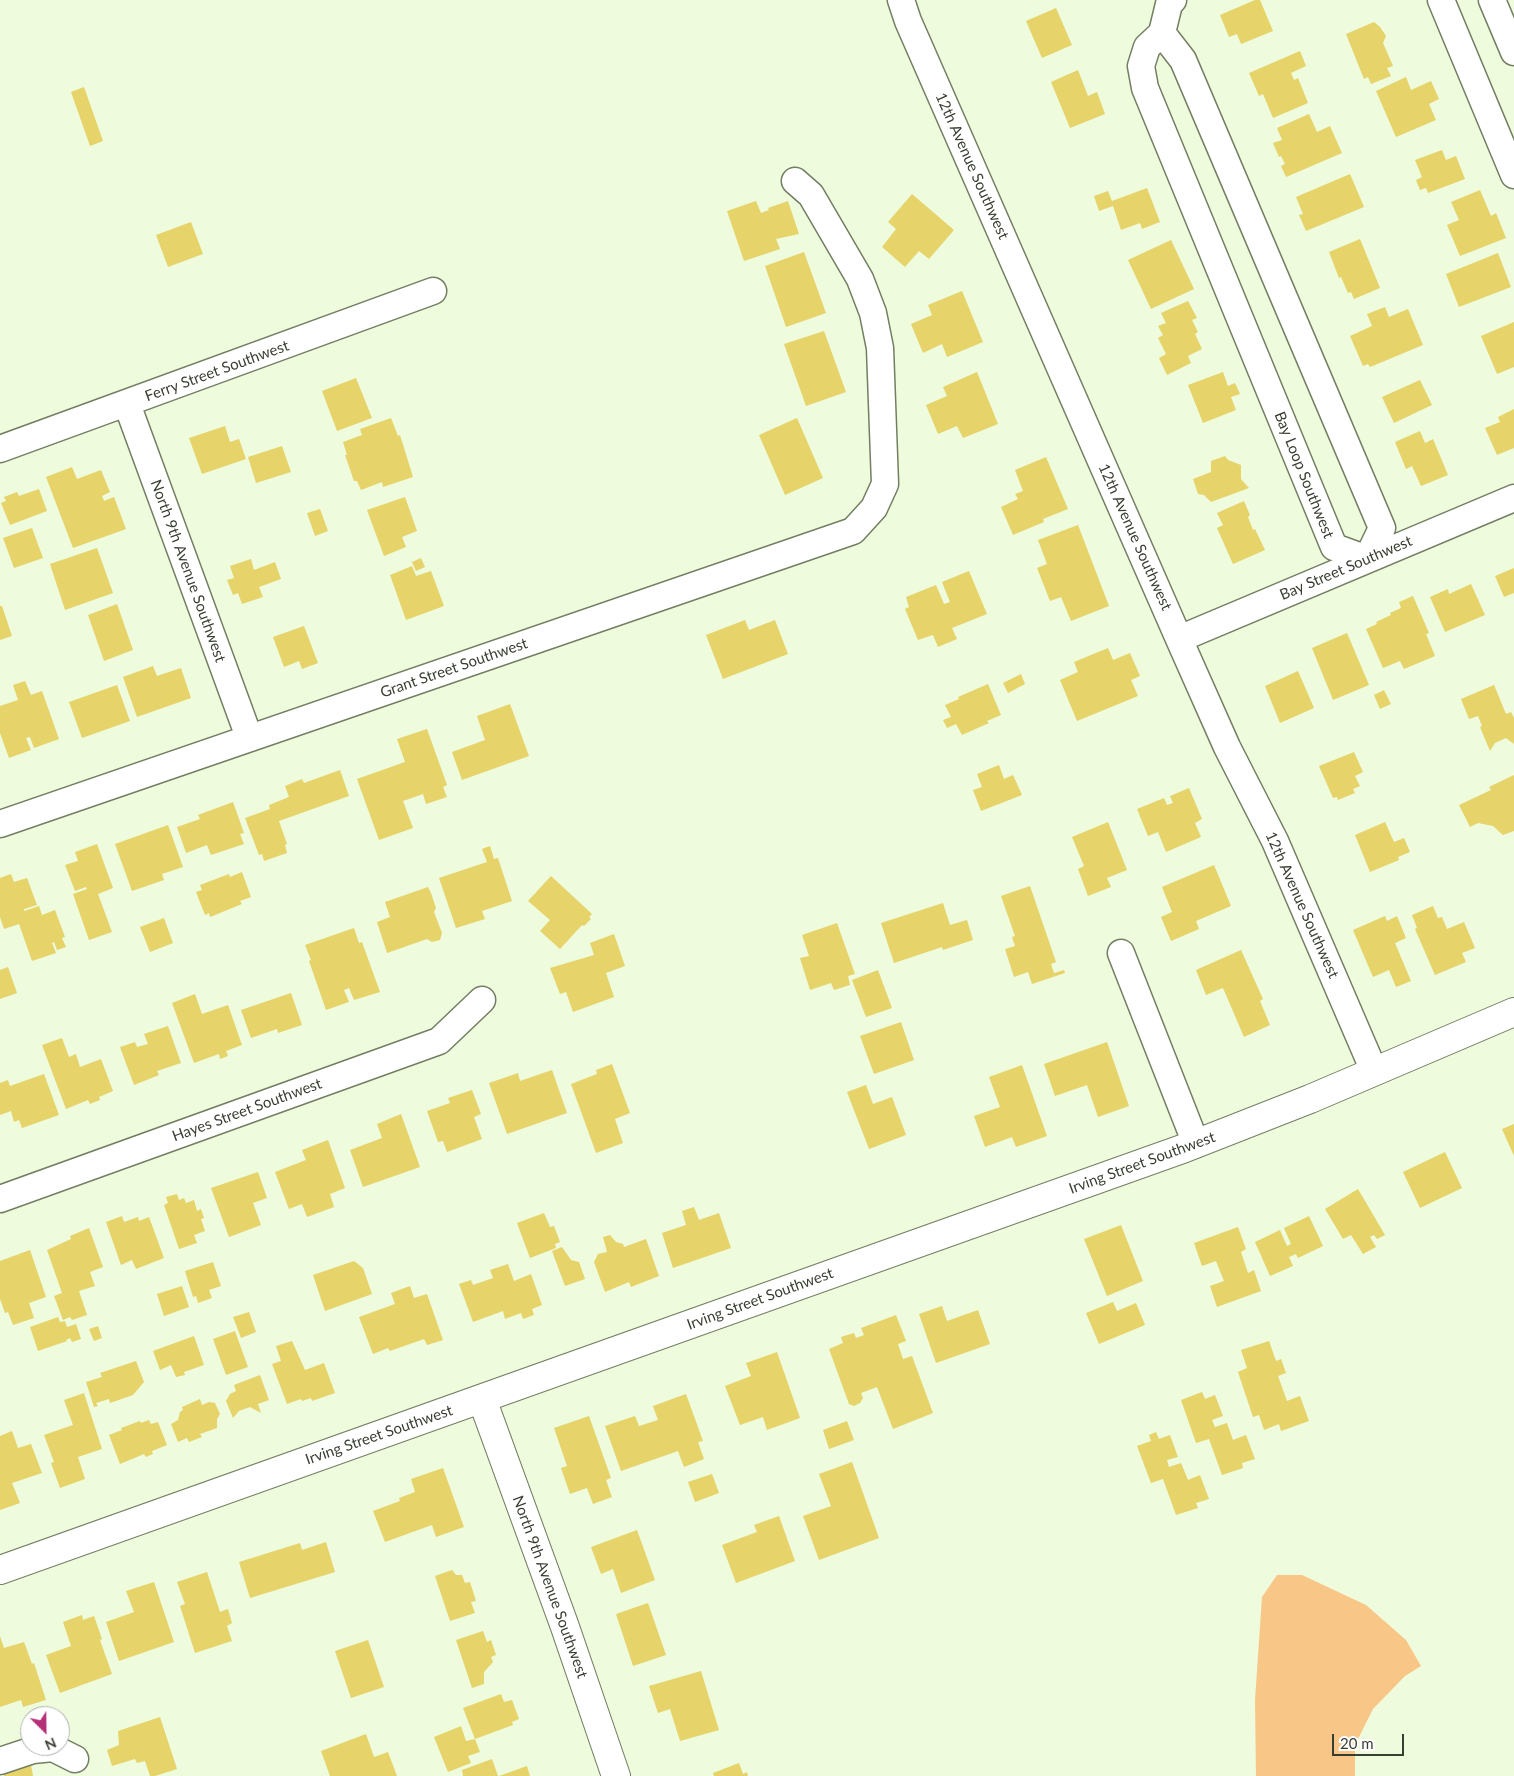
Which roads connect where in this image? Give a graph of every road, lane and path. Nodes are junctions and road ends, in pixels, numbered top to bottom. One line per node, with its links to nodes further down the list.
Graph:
1 (902, 0): 14 (street, 12th Avenue Southwest)
2 (1174, 0): 5 (street, Bay Loop Southwest)
3 (1441, 0): 7 (street)
4 (1492, 0): 6 (street)
5 (1162, 33): 13 (street); 13 (street, Bay Loop Southwest)
6 (1514, 52)
7 (1514, 175)
8 (795, 181): 15 (street, Grant Street Southwest)
9 (433, 291): 10 (street, Ferry Street Southwest)
10 (126, 404): 11 (street, Ferry Street Southwest); 15 (street, North 9th Avenue Southwest)
11 (0, 449)
12 (1514, 498): 13 (street, Bay Street Southwest)
13 (1367, 559): 14 (street, Bay Street Southwest)
14 (1179, 639): 20 (street, 12th Avenue Southwest)
15 (250, 737): 16 (street, Grant Street Southwest)
16 (0, 824)
17 (1121, 953): 21 (street)
18 (482, 1000): 22 (street, Hayes Street Southwest)
19 (1514, 1012): 20 (street, Irving Street Southwest)
20 (1374, 1071): 21 (street, Irving Street Southwest)
21 (1196, 1144): 23 (street, Irving Street Southwest)
22 (0, 1199)
23 (482, 1399): 24 (street, Irving Street Southwest); 27 (street, North 9th Avenue Southwest)
24 (0, 1570)
25 (75, 1759): 26 (street)
26 (0, 1761)
27 (616, 1776)

